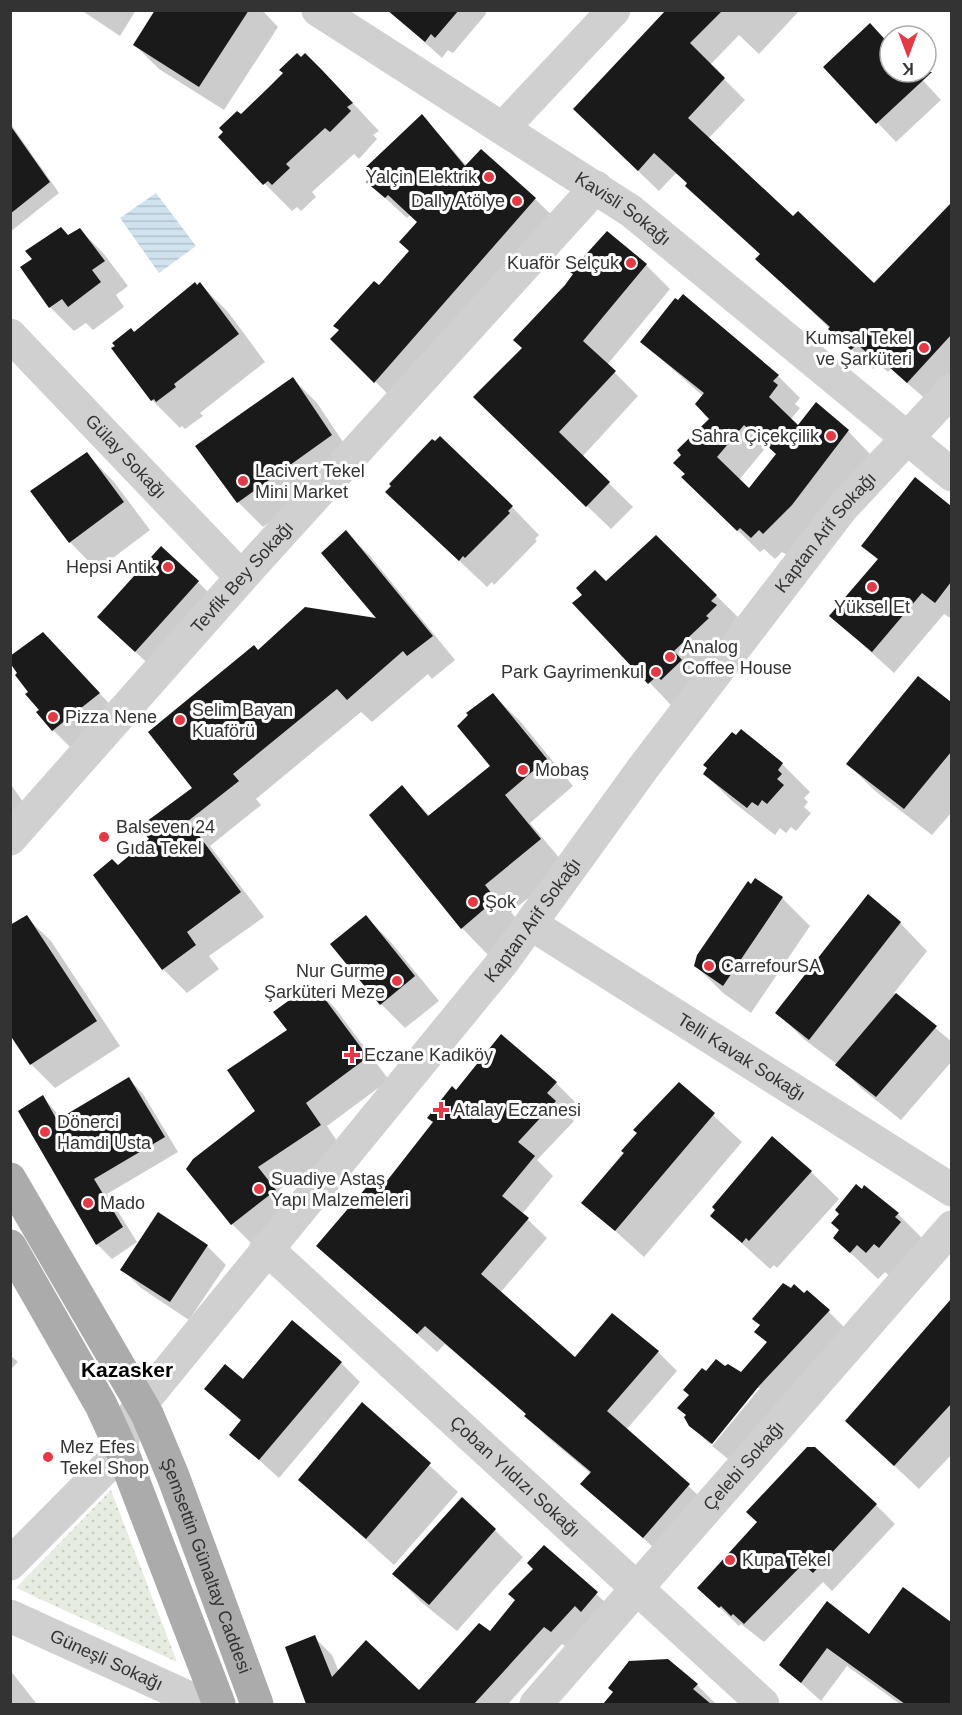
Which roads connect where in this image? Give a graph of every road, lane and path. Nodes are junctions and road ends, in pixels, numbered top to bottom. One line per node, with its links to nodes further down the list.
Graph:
1 (318, 10): 3 (street, Kavisli Sokağı)
2 (614, 10): 3 (street)
3 (503, 128): 4 (street, Kavisli Sokağı)
4 (596, 187): 7 (street, Kavisli Sokağı); 9 (street, Tevfik Bey Sokağı)
5 (10, 335): 9 (street, Gülay Sokağı)
6 (951, 390): 7 (street, Kaptan Arif Sokağı)
7 (904, 439): 8 (street, Kavisli Sokağı); 11 (street, Kaptan Arif Sokağı)
8 (951, 475)
9 (242, 577): 10 (street, Tevfik Bey Sokağı)
10 (10, 838)
11 (531, 924): 13 (street, Telli Kavak Sokağı); 16 (street, Kaptan Arif Sokağı)
12 (10, 1179): 17 (main road, Şemsettin Günaltay Caddesi)
13 (951, 1190)
14 (951, 1227): 20 (street, Çelebi Sokağı)
15 (10, 1246): 18 (main road, Şemsettin Günaltay Caddesi)
16 (266, 1248): 17 (street, Kaptan Arif Sokağı); 20 (street, Çoban Yıldızı Sokağı)
17 (141, 1404): 18 (street, Kaptan Arif Sokağı); 24 (main road, Şemsettin Günaltay Caddesi)
18 (122, 1451): 19 (street); 23 (main road, Şemsettin Günaltay Caddesi)
19 (10, 1564)
20 (639, 1588): 25 (street, Çelebi Sokağı); 26 (street, Çoban Yıldızı Sokağı)
21 (10, 1616): 22 (street, Güneşli Sokağı)
22 (203, 1704)
23 (219, 1704)
24 (257, 1704)
25 (536, 1704)
26 (763, 1704)

